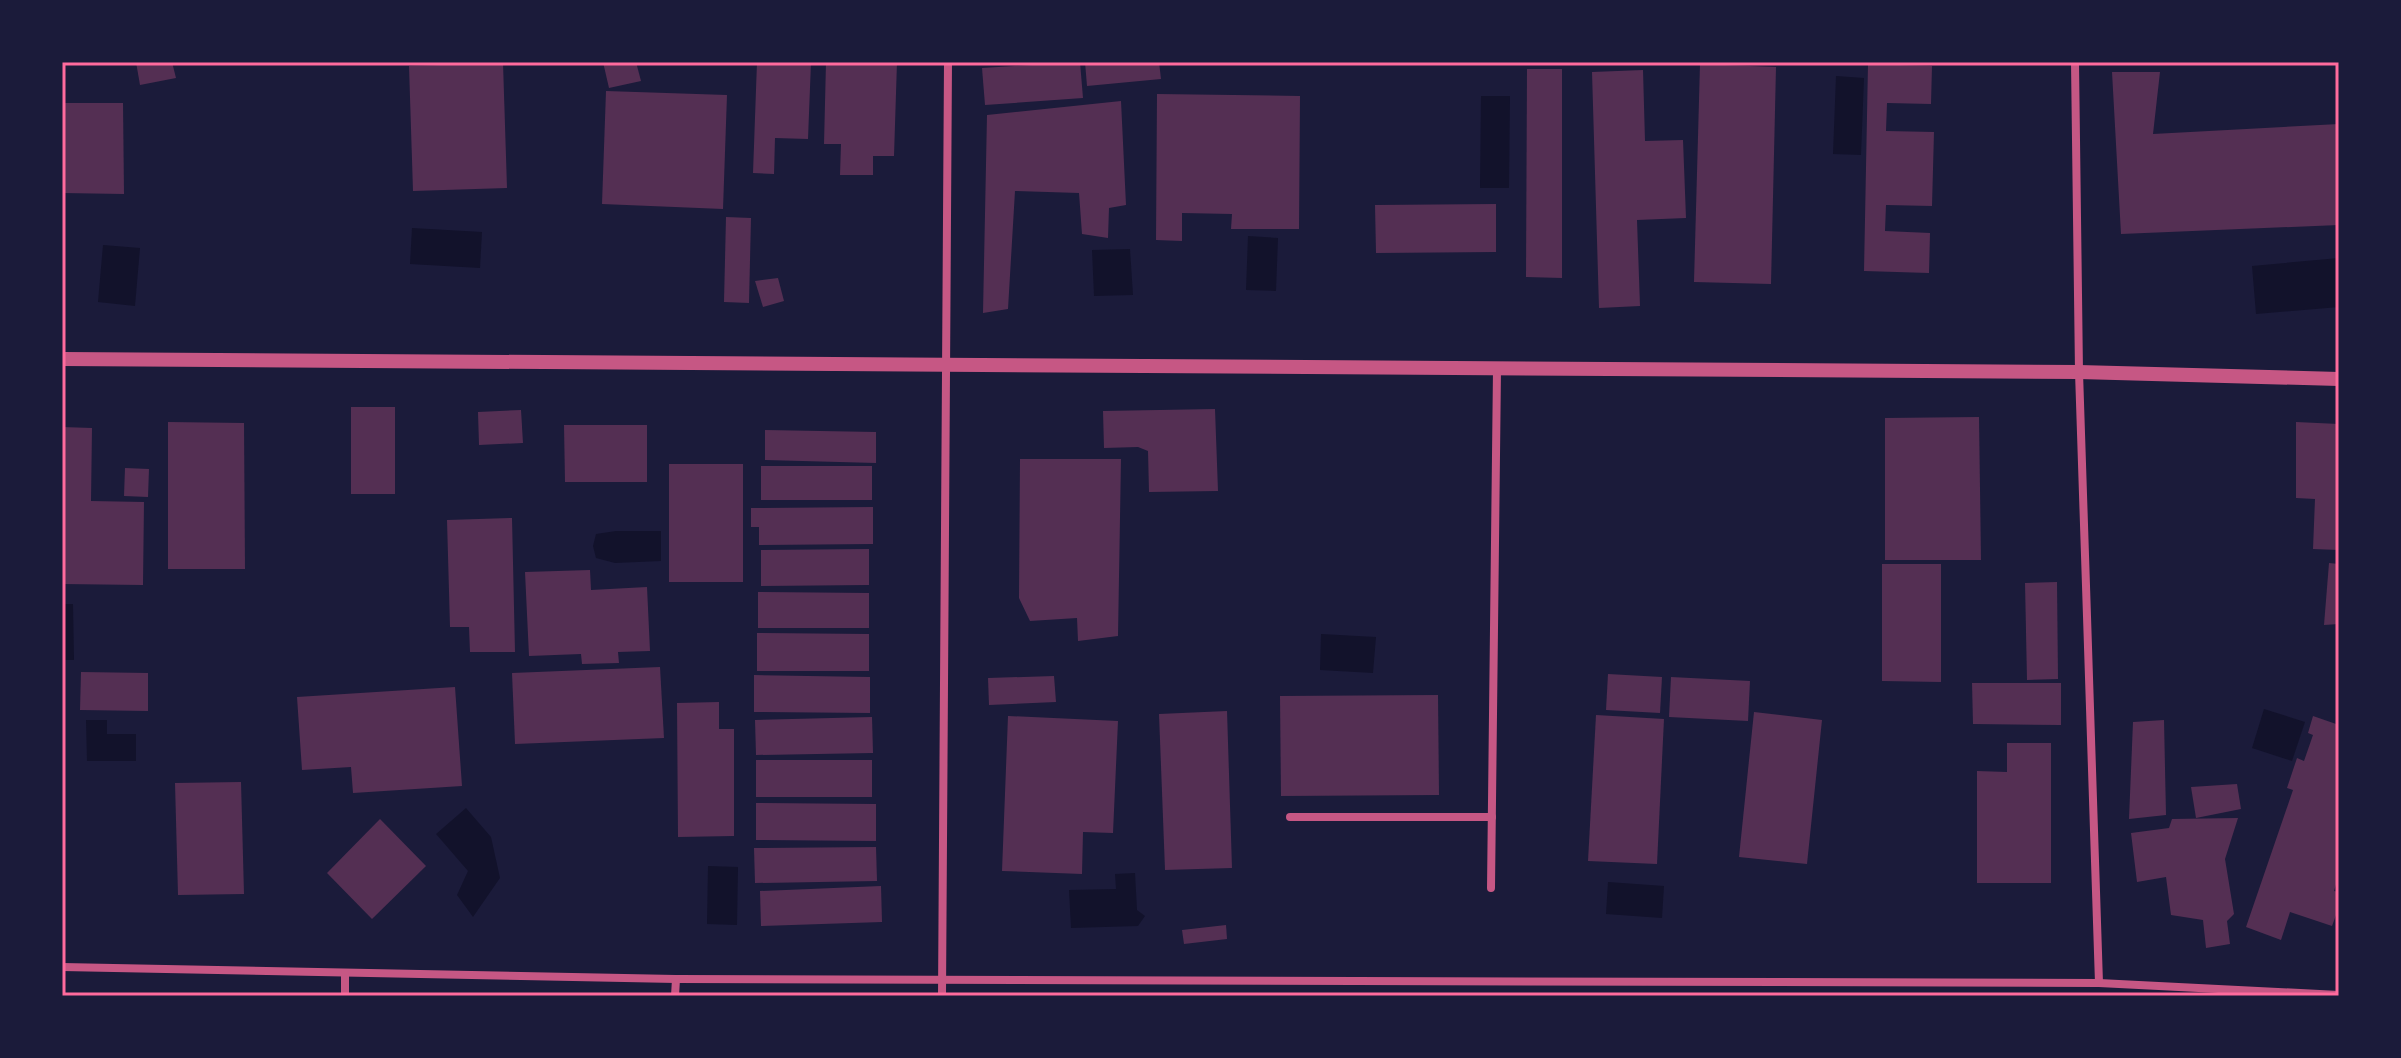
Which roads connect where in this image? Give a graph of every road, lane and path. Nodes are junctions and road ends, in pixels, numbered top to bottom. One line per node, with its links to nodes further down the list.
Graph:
1 (948, 62): 4 (street)
2 (2075, 62): 6 (street)
3 (62, 359): 4 (street)
4 (944, 365): 5 (street); 13 (street)
5 (1497, 369): 6 (street); 9 (street)
6 (2079, 372): 7 (street); 15 (street)
7 (2339, 379)
8 (1290, 817): 9 (street)
9 (1492, 817): 10 (street)
10 (1491, 888)
11 (62, 967): 12 (street)
12 (345, 973): 14 (street); 17 (street)
13 (942, 978): 14 (street); 15 (street); 19 (street)
14 (676, 979): 18 (street)
15 (2099, 983): 16 (street)
16 (2339, 995)
17 (345, 996)
18 (675, 996)
19 (942, 996)

